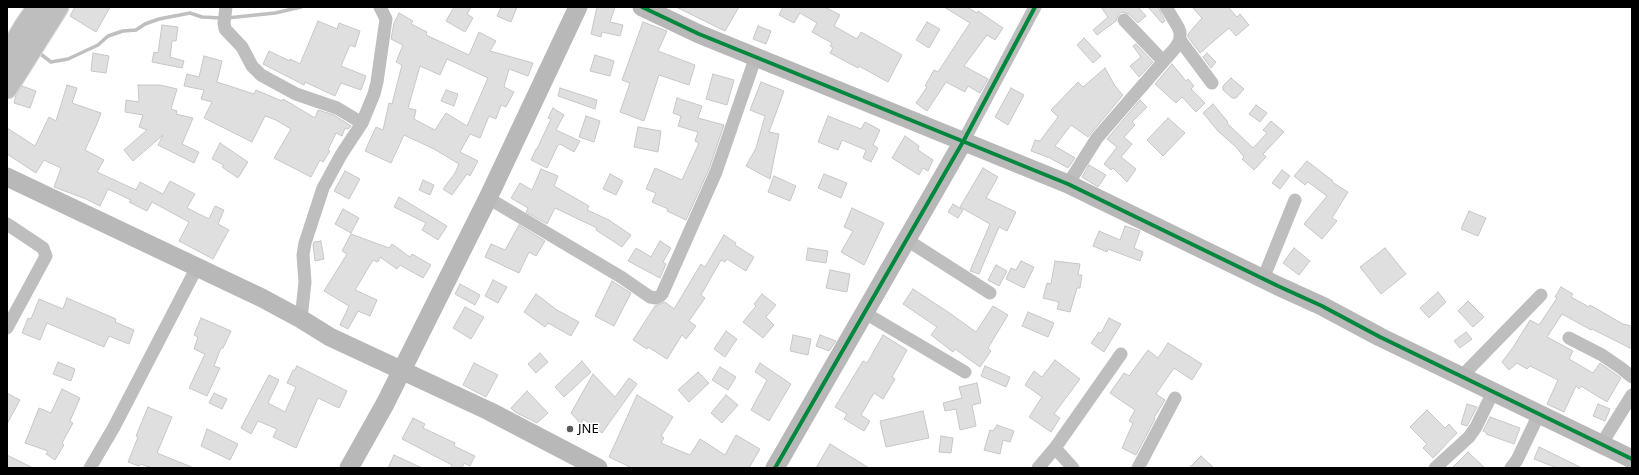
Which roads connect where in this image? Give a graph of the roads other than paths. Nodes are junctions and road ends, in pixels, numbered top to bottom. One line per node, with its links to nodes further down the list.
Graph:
1 (38, 7): 10 (main road)
2 (58, 7): 10 (main road)
3 (380, 7): 17 (street)
4 (578, 7): 21 (street)
5 (642, 7): 13 (street)
6 (1035, 7): 18 (street)
7 (1166, 7): 11 (street)
8 (225, 15): 17 (street)
9 (1124, 20): 14 (street)
10 (34, 28): 12 (main road)
11 (1180, 40): 14 (street); 15 (street)
12 (14, 55): 16 (main road)
13 (756, 56): 18 (street); 21 (street)
14 (1163, 61): 20 (street)
15 (1212, 83)
16 (7, 88)
17 (362, 123): 30 (street)
18 (964, 140): 20 (street); 24 (street)
19 (7, 177): 25 (street)
20 (1068, 184): 26 (street)
21 (488, 198): 34 (street)
22 (1295, 200): 26 (street)
23 (7, 224): 31 (street)
24 (907, 240): 27 (street); 29 (street)
25 (197, 267): 30 (street); 46 (street)
26 (1263, 279): 36 (street)
27 (990, 293)
28 (1541, 295): 36 (street)
29 (865, 313): 35 (street); 48 (street)
30 (301, 319): 34 (street)
31 (7, 328)
32 (1569, 338): 37 (street)
33 (1120, 354): 43 (street)
34 (401, 371): 45 (street); 47 (street)
35 (965, 372)
36 (1461, 377): 38 (street)
37 (1632, 377)
38 (1493, 392): 41 (street); 52 (street)
39 (1632, 395): 42 (street)
40 (1175, 398): 51 (street)
41 (1539, 414): 42 (street); 53 (street)
42 (1602, 444): 44 (street)
43 (1055, 448): 49 (street); 50 (street)
44 (1632, 459)
45 (590, 466)
46 (90, 468)
47 (349, 468)
48 (775, 468)
49 (1038, 468)
50 (1073, 468)
51 (1138, 468)
52 (1435, 468)
53 (1511, 468)

